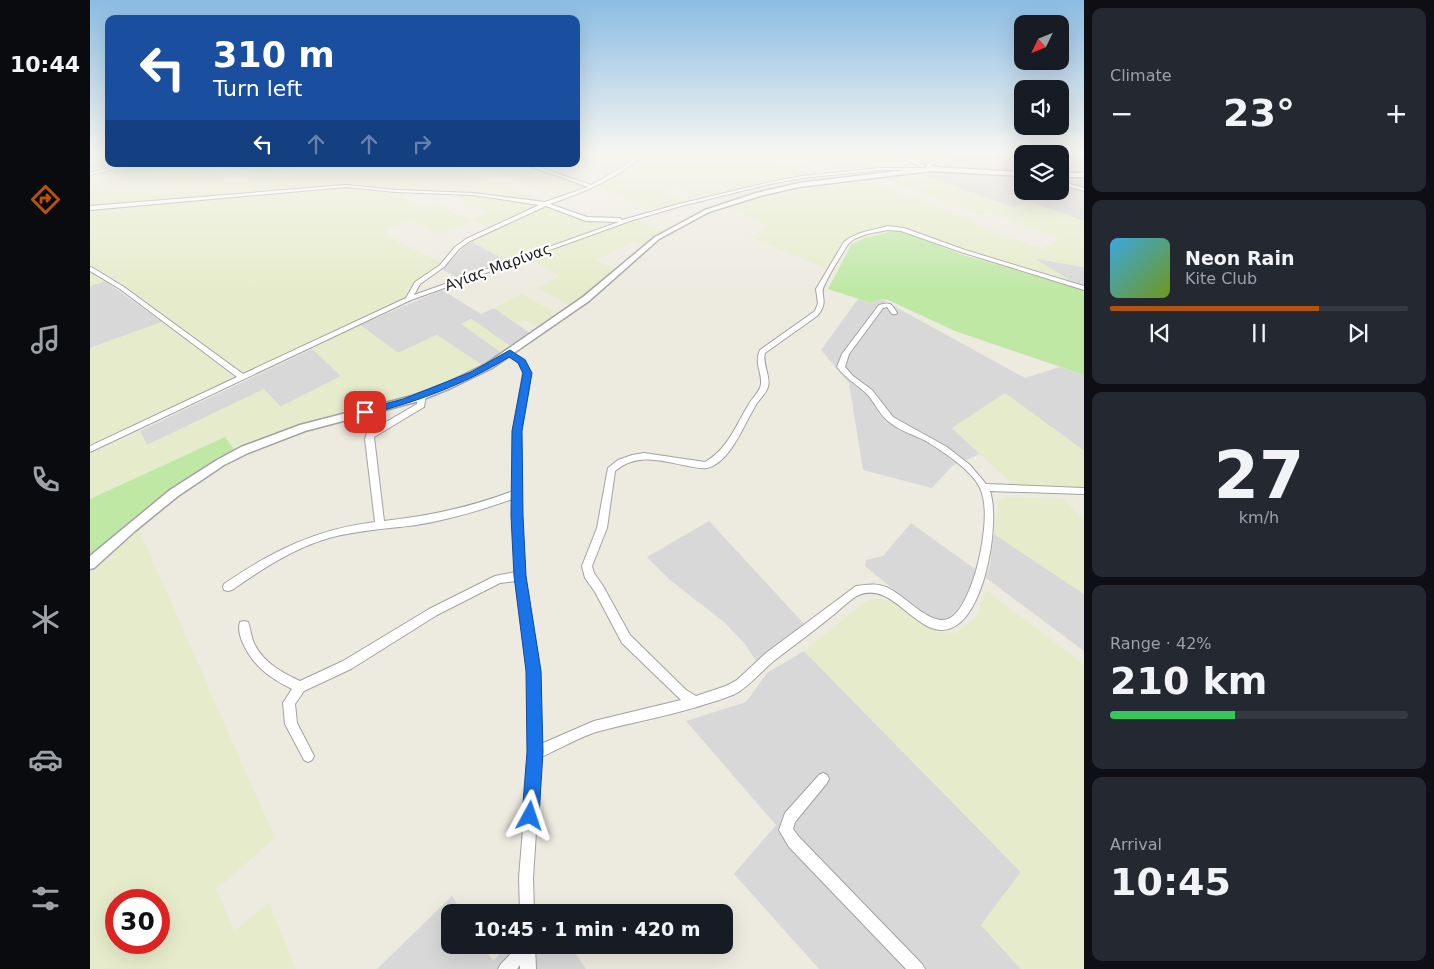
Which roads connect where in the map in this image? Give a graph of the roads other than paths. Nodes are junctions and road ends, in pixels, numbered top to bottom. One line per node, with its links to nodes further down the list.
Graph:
1 (188, 199): 7 (street)
2 (511, 199): 6 (street)
3 (558, 199): 6 (street)
4 (699, 199): 8 (street, Αγίας Μαρίνας)
5 (741, 199): 13 (street)
6 (546, 204): 8 (street); 11 (street)
7 (90, 208)
8 (628, 220): 11 (street, Αγίας Μαρίνας)
9 (91, 269): 14 (street)
10 (1084, 288): 26 (street)
11 (409, 299): 14 (street, Αγίας Μαρίνας)
12 (894, 313): 17 (street)
13 (510, 353): 15 (street); 19 (street)
14 (243, 378): 16 (street, Αγίας Μαρίνας)
15 (422, 396): 20 (street); 21 (street)
16 (90, 449)
17 (984, 487): 18 (street); 26 (street)
18 (1084, 491)
19 (518, 492): 20 (street); 22 (street)
20 (380, 525): 23 (street)
21 (90, 564)
22 (520, 576): 25 (street); 27 (street)
23 (228, 587)
24 (244, 626): 25 (street)
25 (300, 687): 28 (street)
26 (695, 702): 27 (street)
27 (535, 752): 30 (street)
28 (308, 756)
29 (823, 779): 35 (street)
30 (527, 904)
31 (520, 954): 33 (street)
32 (528, 954): 34 (street)
33 (506, 969)
34 (528, 969)
35 (917, 969)

